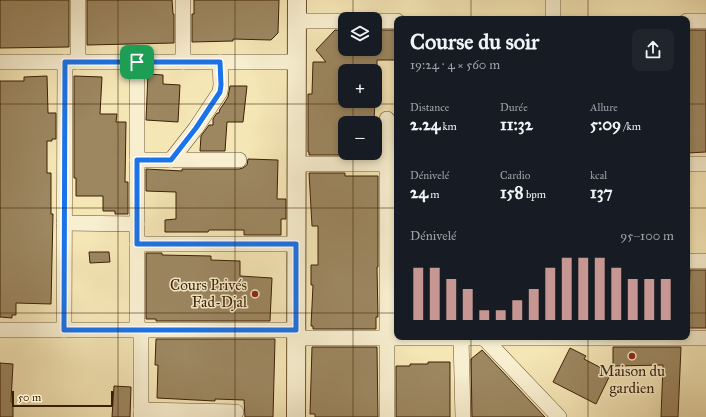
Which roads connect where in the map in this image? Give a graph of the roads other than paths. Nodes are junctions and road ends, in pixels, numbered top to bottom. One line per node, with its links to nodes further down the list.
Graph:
1 (78, 0): 13 (street)
2 (182, 0): 15 (street)
3 (297, 0): 8 (street)
4 (553, 0): 5 (street)
5 (553, 16)
6 (690, 20): 7 (street)
7 (706, 20)
8 (297, 21): 9 (street); 17 (street)
9 (338, 21)
10 (382, 21): 11 (street)
11 (394, 21)
12 (0, 62): 13 (street)
13 (72, 62): 14 (street); 26 (street)
14 (137, 62): 15 (street); 19 (street)
15 (183, 62): 16 (street)
16 (220, 62): 17 (street); 20 (street)
17 (297, 62): 22 (street)
18 (387, 119): 23 (street)
19 (137, 160): 20 (street); 27 (street)
20 (171, 160): 21 (street)
21 (239, 160)
22 (296, 164): 23 (street); 29 (street)
23 (392, 164): 30 (street)
24 (690, 164): 25 (street)
25 (706, 164)
26 (64, 223): 27 (street); 35 (street)
27 (137, 224): 28 (street)
28 (137, 244): 29 (street); 33 (street)
29 (296, 244): 36 (street)
30 (392, 257): 37 (street)
31 (690, 261): 32 (street)
32 (706, 261)
33 (139, 329): 35 (street); 36 (street); 44 (street)
34 (0, 330): 35 (street)
35 (64, 330)
36 (296, 334): 37 (street); 45 (street)
37 (387, 338): 38 (street); 46 (street)
38 (394, 338)
39 (690, 338): 40 (street)
40 (706, 338)
41 (461, 340): 47 (street)
42 (485, 340): 48 (street)
43 (236, 412): 44 (street)
44 (141, 413)
45 (296, 417)
46 (387, 417)
47 (462, 417)
48 (559, 417)

